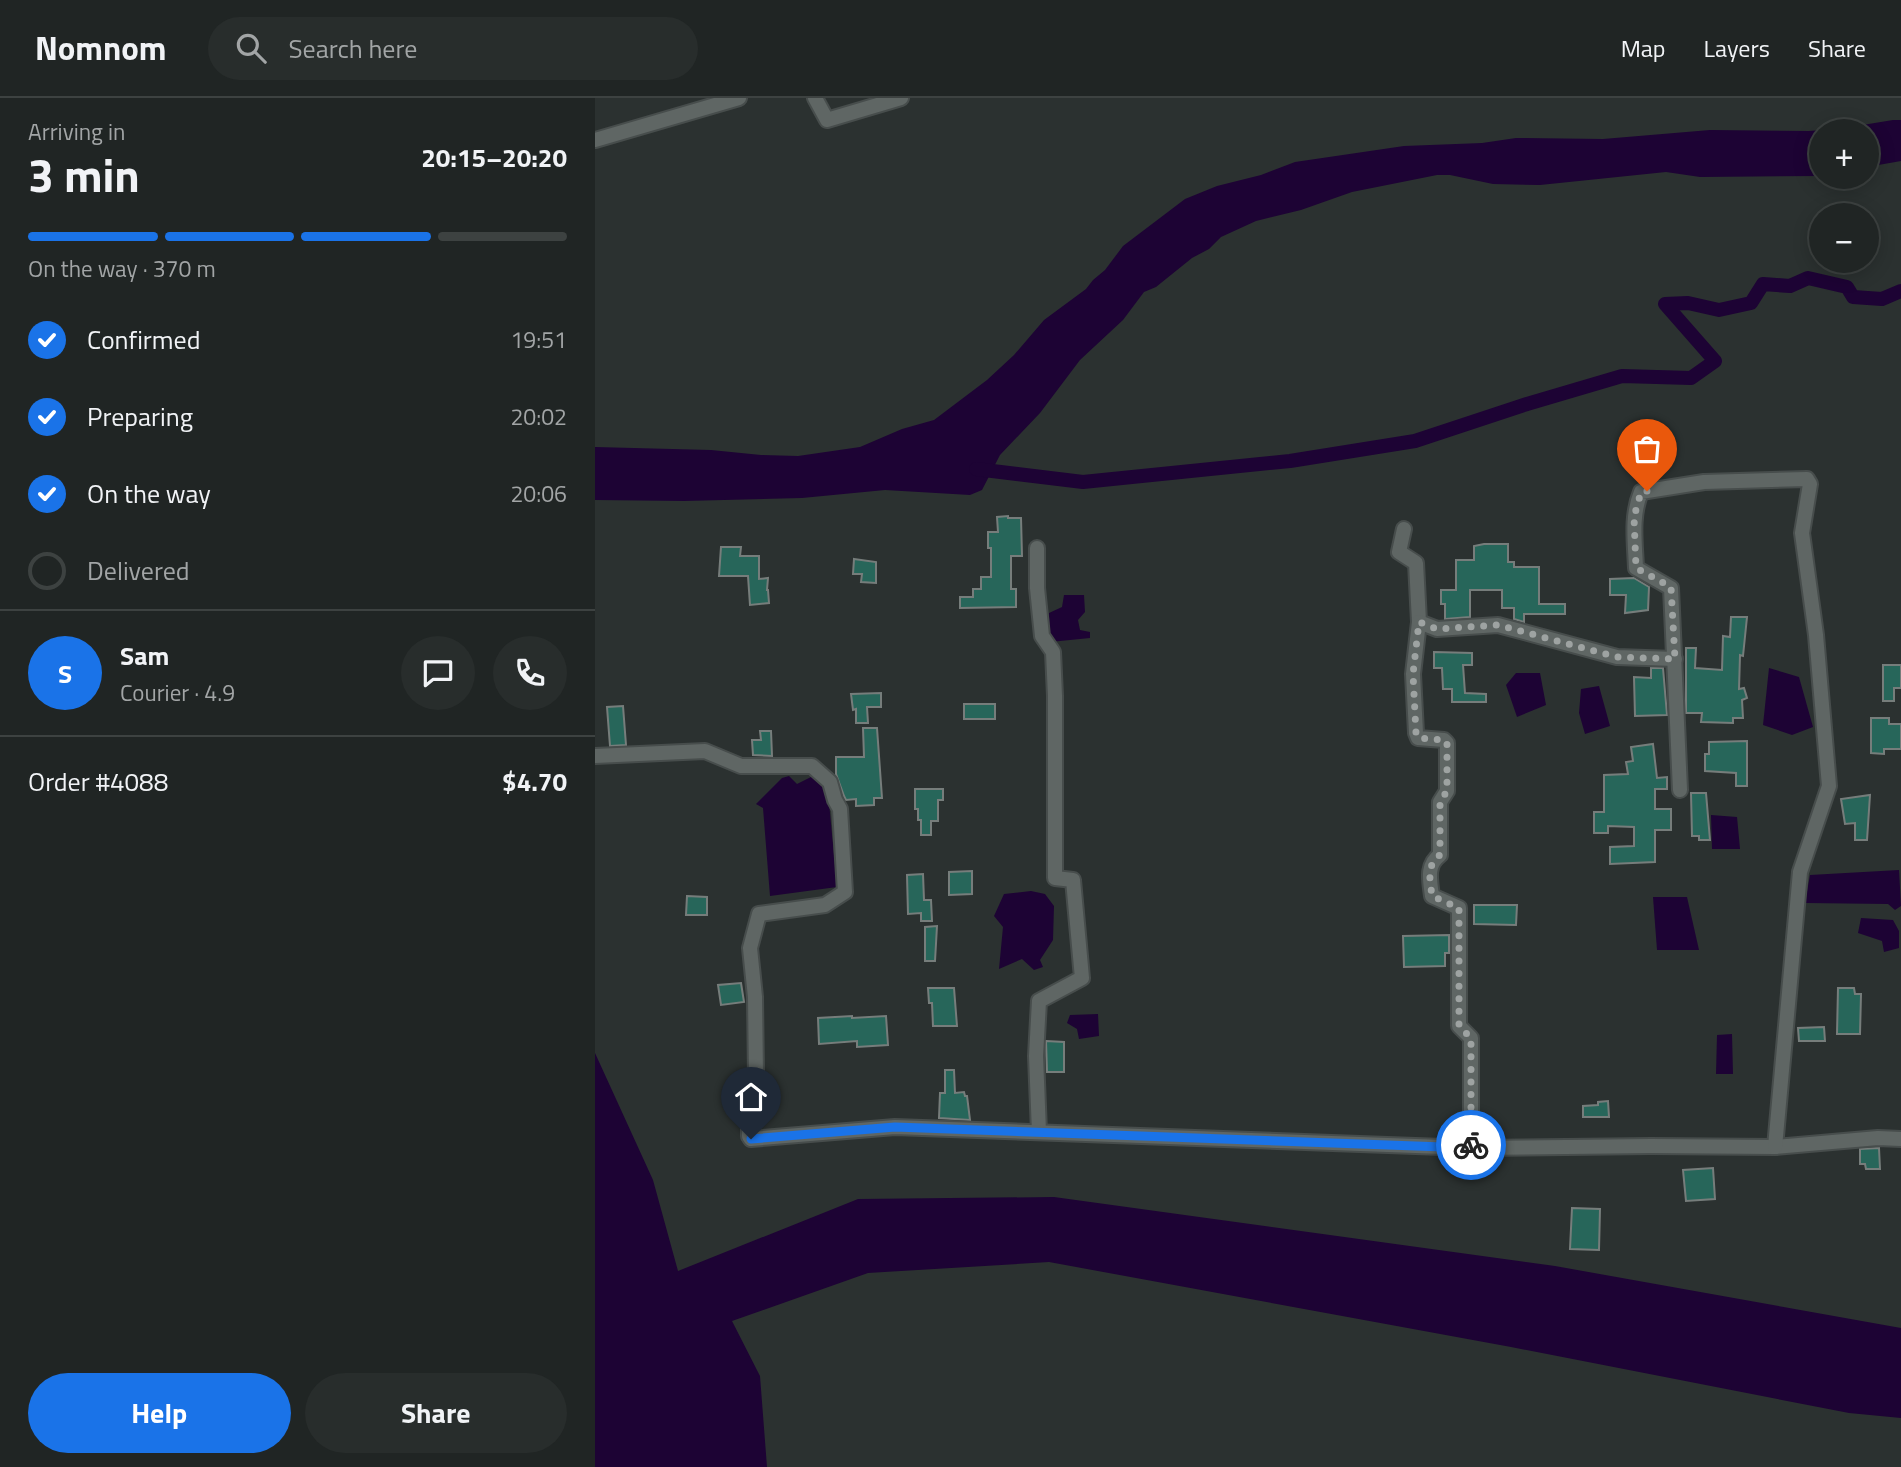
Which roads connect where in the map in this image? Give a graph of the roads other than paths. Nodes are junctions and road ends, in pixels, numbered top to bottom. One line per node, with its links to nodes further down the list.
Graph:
1 (739, 98): 4 (street)
2 (815, 98): 3 (street)
3 (901, 98)
4 (595, 140)
5 (1403, 529): 7 (street)
6 (1037, 548): 11 (street)
7 (1419, 622): 8 (street); 14 (street)
8 (1675, 659): 10 (street); 13 (street)
9 (595, 756): 11 (street)
10 (1680, 790)
11 (1039, 1132): 14 (street)
12 (1901, 1139): 13 (street)
13 (1775, 1147): 14 (street)
14 (1471, 1148)

